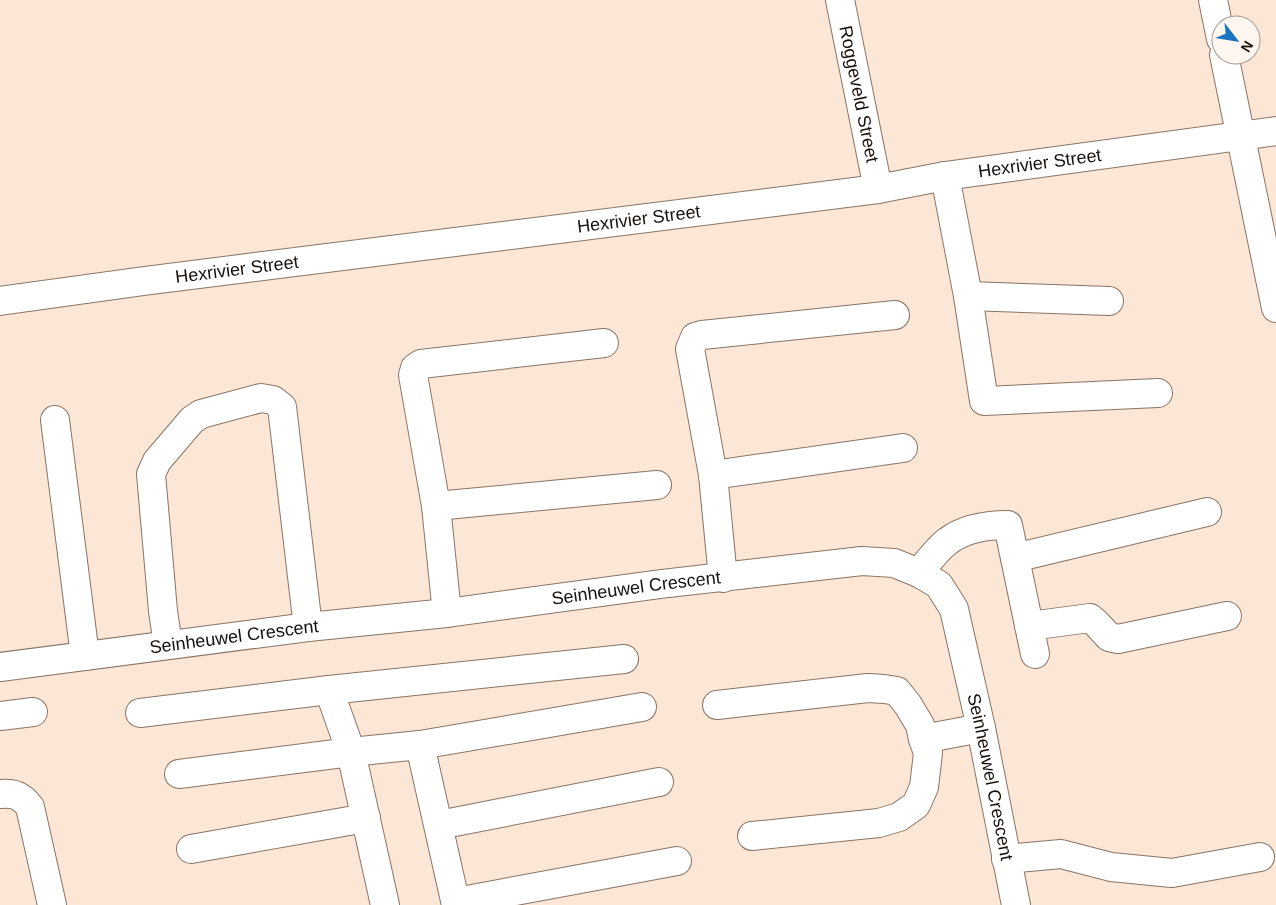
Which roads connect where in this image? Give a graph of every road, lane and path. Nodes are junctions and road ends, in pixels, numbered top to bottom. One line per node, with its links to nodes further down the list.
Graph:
1 (840, 0): 8 (street, Roggeveld Street)
2 (1213, 0): 3 (street)
3 (1216, 15)
4 (1226, 65): 6 (street)
5 (1276, 131): 6 (street, Hexrivier Street)
6 (1242, 135): 7 (street, Hexrivier Street); 12 (street)
7 (945, 176): 8 (street, Hexrivier Street); 9 (street)
8 (878, 188): 10 (street, Hexrivier Street)
9 (968, 296): 11 (street); 15 (street)
10 (0, 301)
11 (1109, 301)
12 (1276, 308)
13 (895, 315): 18 (street)
14 (604, 343): 20 (street)
15 (1158, 393)
16 (55, 420): 31 (street)
17 (902, 448): 18 (street)
18 (713, 475): 24 (street)
19 (657, 485): 20 (street)
20 (436, 506): 25 (street)
21 (1207, 512): 22 (street)
22 (1015, 558): 23 (street); 27 (street)
23 (919, 573): 24 (street, Seinheuwel Crescent); 40 (street, Seinheuwel Crescent)
24 (723, 578): 25 (street, Seinheuwel Crescent)
25 (447, 613): 28 (street, Seinheuwel Crescent)
26 (1227, 616): 27 (street)
27 (1029, 626): 30 (street)
28 (308, 627): 29 (street, Seinheuwel Crescent); 29 (street)
29 (168, 645): 31 (street, Seinheuwel Crescent)
30 (1035, 654)
31 (85, 656): 33 (street, Seinheuwel Crescent)
32 (624, 659): 34 (street)
33 (0, 666)
34 (329, 690): 38 (street); 43 (street)
35 (717, 705): 41 (street)
36 (642, 707): 42 (street)
37 (33, 712): 39 (street)
38 (140, 713)
39 (0, 716)
40 (981, 728): 41 (street); 52 (street, Seinheuwel Crescent)
41 (923, 739): 49 (street)
42 (420, 745): 43 (street); 48 (street)
43 (352, 752): 44 (street); 47 (street)
44 (179, 774)
45 (659, 782): 48 (street)
46 (0, 794): 55 (street)
47 (366, 818): 50 (street); 56 (street)
48 (439, 825): 54 (street)
49 (752, 836)
50 (191, 850)
51 (1260, 857): 52 (street)
52 (1006, 859): 57 (street, Seinheuwel Crescent)
53 (677, 862): 54 (street)
54 (456, 903)
55 (52, 905)
56 (385, 905)
57 (1016, 905)

